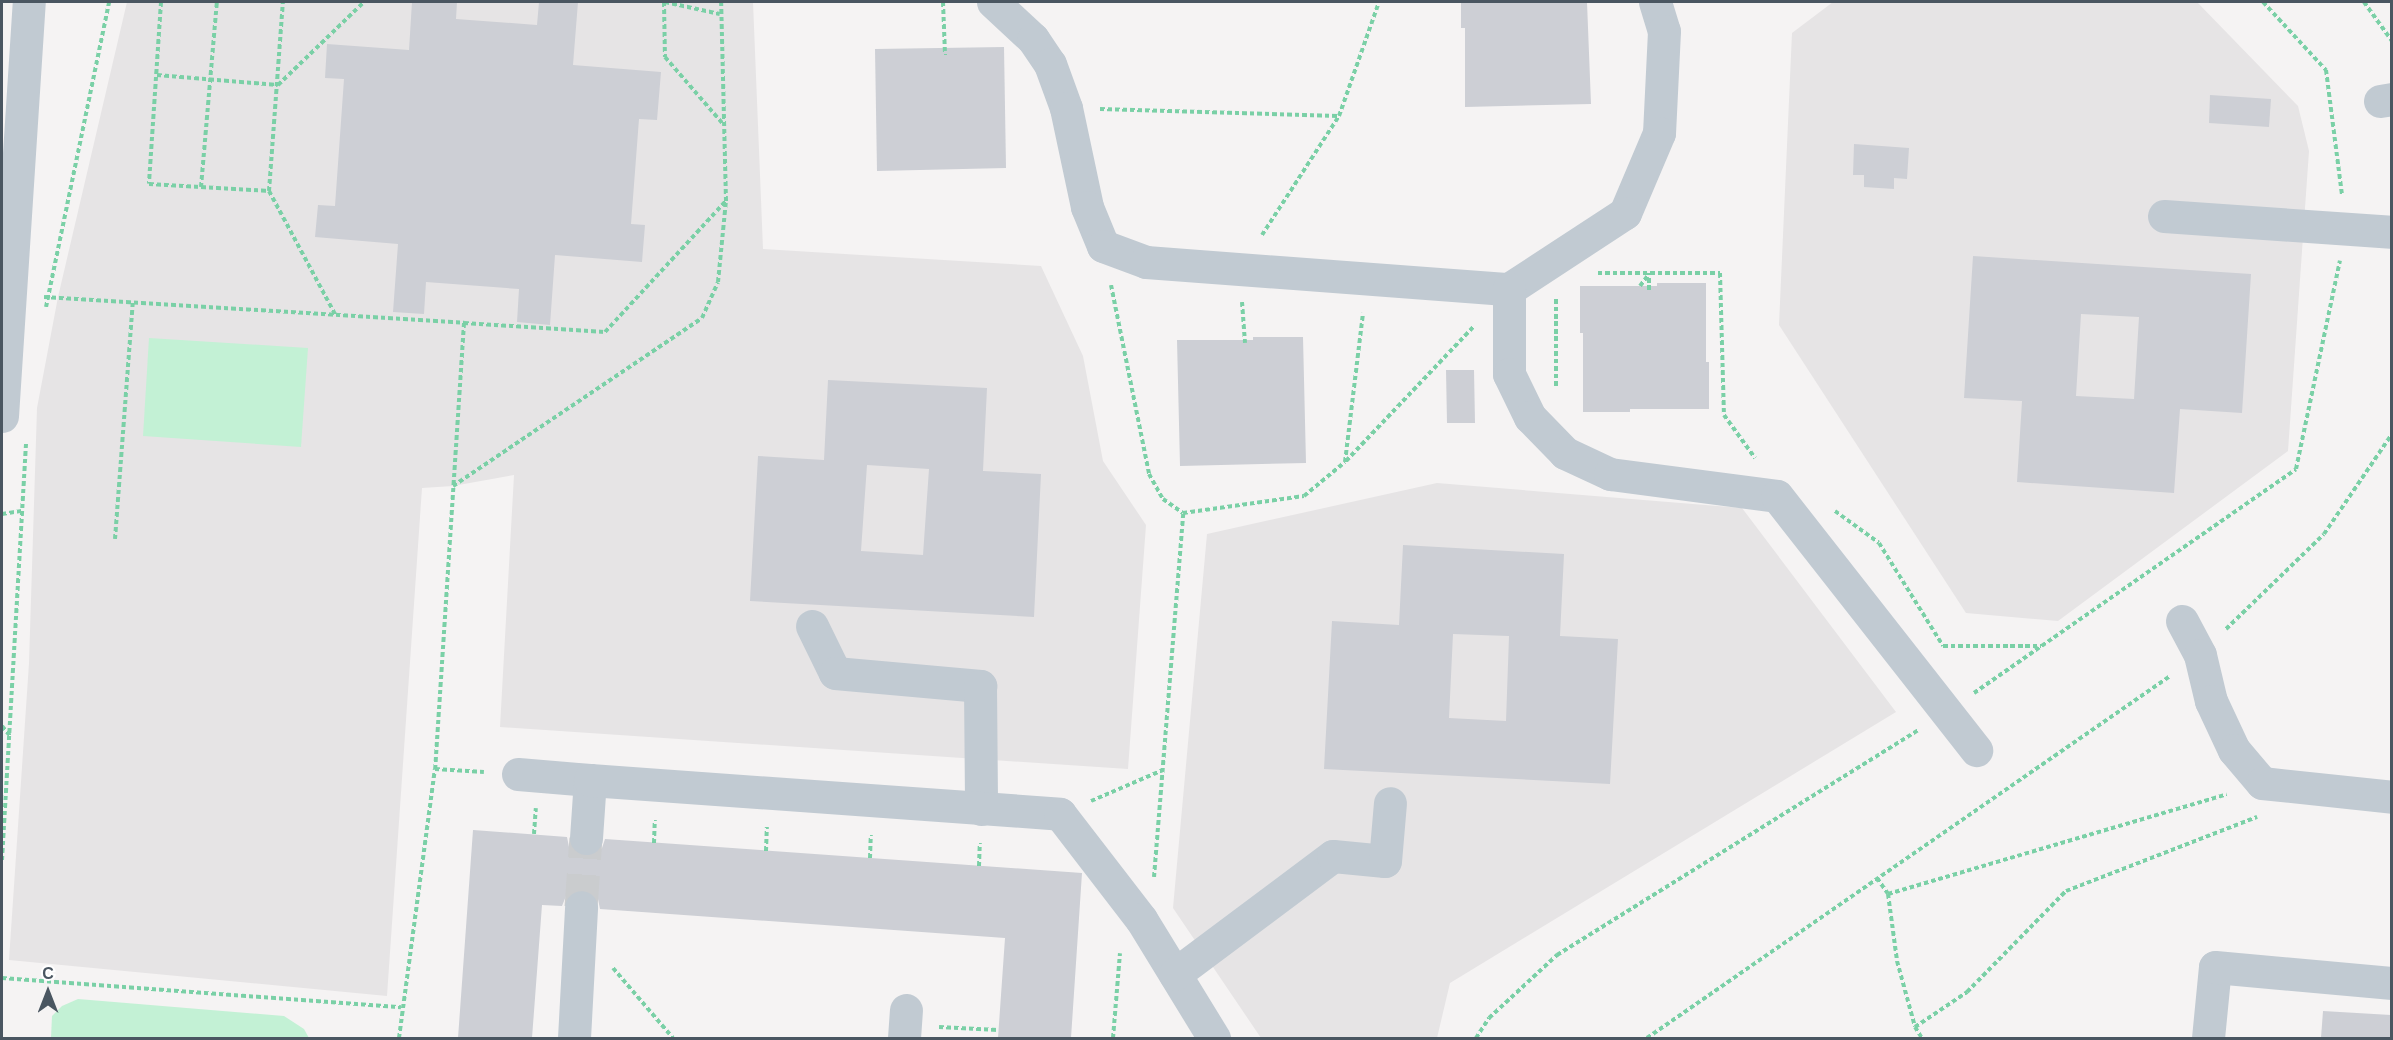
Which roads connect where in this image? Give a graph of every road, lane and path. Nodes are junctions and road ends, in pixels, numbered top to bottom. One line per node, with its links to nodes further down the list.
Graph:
1 (109, 2): 40 (path)
2 (161, 2): 19 (path)
3 (217, 2): 20 (path)
4 (284, 2): 21 (path)
5 (364, 2): 21 (path)
6 (664, 2): 15 (path); 24 (path)
7 (722, 2): 15 (path)
8 (943, 2): 18 (path)
9 (993, 2): 22 (lane)
10 (1378, 2): 23 (path)
11 (1655, 2): 37 (lane)
12 (2263, 2): 29 (path)
13 (2364, 2): 16 (path)
14 (28, 10): 17 (lane); 41 (lane)
15 (720, 14): 24 (path)
16 (2391, 41)
17 (2, 43)
18 (945, 55)
19 (157, 75): 20 (path); 25 (path)
20 (210, 80): 21 (path); 25 (path)
21 (278, 85): 26 (path)
22 (1066, 108): 23 (path); 31 (lane)
23 (1339, 116): 32 (path)
24 (724, 124): 27 (path)
25 (201, 187): 26 (path)
26 (269, 191): 43 (path)
27 (726, 201): 45 (path); 51 (path)
28 (2164, 216): 29 (lane)
29 (2346, 230): 30 (lane); 59 (path)
30 (2390, 232)
31 (1103, 246): 32 (lane); 54 (path)
32 (1240, 269): 35 (lane)
33 (1591, 273): 34 (path)
34 (1649, 273): 36 (path); 38 (path); 49 (path)
35 (1367, 279): 37 (lane); 50 (path)
36 (1640, 286)
37 (1509, 289): 50 (path); 61 (lane)
38 (1649, 290)
39 (1556, 296): 46 (path)
40 (48, 297): 42 (path); 44 (path)
41 (5, 300): 47 (lane)
42 (134, 302): 43 (path); 56 (path)
43 (335, 315): 45 (path)
44 (44, 319)
45 (464, 323): 51 (path)
46 (1556, 391)
47 (14, 423): 53 (path)
48 (2391, 434): 60 (path)
49 (1748, 448)
50 (1345, 462): 54 (path)
51 (453, 486): 65 (path)
52 (1833, 509): 59 (path)
53 (22, 511): 55 (path); 63 (path)
54 (1183, 513): 66 (path)
55 (2, 514)
56 (115, 539)
57 (2182, 621): 60 (lane)
58 (812, 626): 72 (lane)
59 (2042, 646): 61 (path)
60 (2200, 655): 69 (lane); 77 (path)
61 (1947, 712): 64 (lane); 93 (path)
62 (2, 726): 63 (path)
63 (10, 736): 76 (path)
64 (1976, 750)
65 (435, 769): 67 (path); 84 (path)
66 (1163, 770): 73 (path); 80 (path)
67 (518, 774): 68 (lane)
68 (590, 780): 72 (lane); 75 (lane)
69 (2262, 783): 70 (lane); 78 (path)
70 (2391, 796)
71 (1390, 803): 81 (lane)
72 (981, 809): 73 (lane)
73 (1060, 814): 80 (lane)
74 (2260, 816): 86 (path)
75 (586, 838)
76 (2, 860)
77 (1877, 878): 78 (path); 94 (path)
78 (1888, 894): 86 (path)
79 (580, 918): 89 (lane); 90 (path)
80 (1141, 919): 81 (lane); 91 (path)
81 (1175, 974): 92 (lane)
82 (2, 978): 84 (path)
83 (2391, 983): 96 (lane)
84 (401, 1007): 88 (path)
85 (905, 1024): 87 (path)
86 (1915, 1027): 95 (path)
87 (998, 1030)
88 (399, 1038)
89 (574, 1038)
90 (673, 1038)
91 (1113, 1038)
92 (1214, 1038)
93 (1476, 1038)
94 (1647, 1038)
95 (1922, 1038)
96 (2208, 1038)

